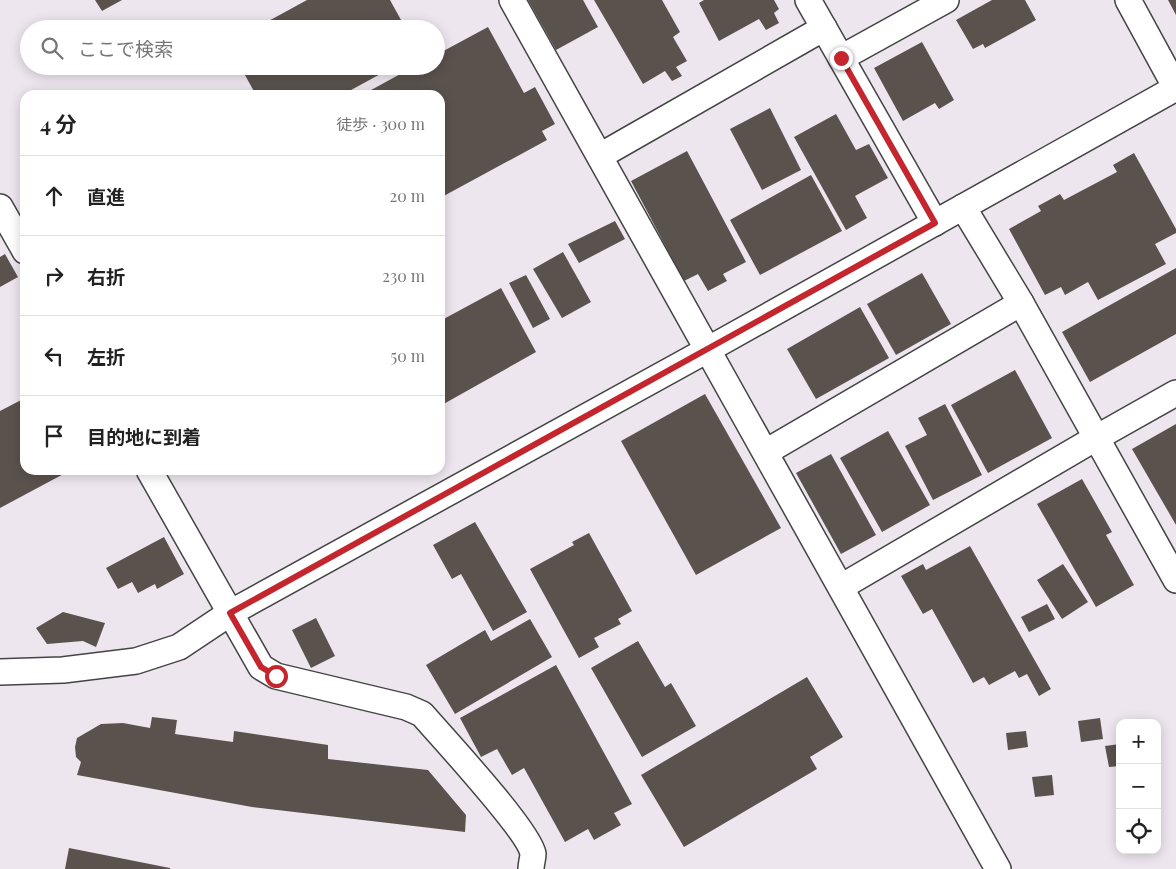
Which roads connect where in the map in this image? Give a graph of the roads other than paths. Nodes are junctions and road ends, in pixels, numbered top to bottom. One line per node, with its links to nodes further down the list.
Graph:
1 (512, 0): 7 (street)
2 (808, 0): 5 (street)
3 (946, 0): 6 (street)
4 (1128, 0): 9 (street)
5 (824, 28): 6 (street); 7 (street)
6 (841, 58): 10 (street)
7 (600, 156): 13 (street)
8 (0, 207): 11 (street)
9 (963, 207): 10 (street); 12 (street)
10 (935, 223): 13 (street)
11 (20, 242)
12 (1021, 303): 15 (street); 16 (street)
13 (708, 349): 16 (street); 20 (street)
14 (1176, 393): 15 (street)
15 (1096, 438): 18 (street); 19 (street)
16 (766, 452): 19 (street)
17 (152, 475): 20 (street)
18 (1176, 580)
19 (841, 587): 23 (street)
20 (230, 613): 21 (street); 22 (street)
21 (0, 672)
22 (531, 869)
23 (998, 869)

